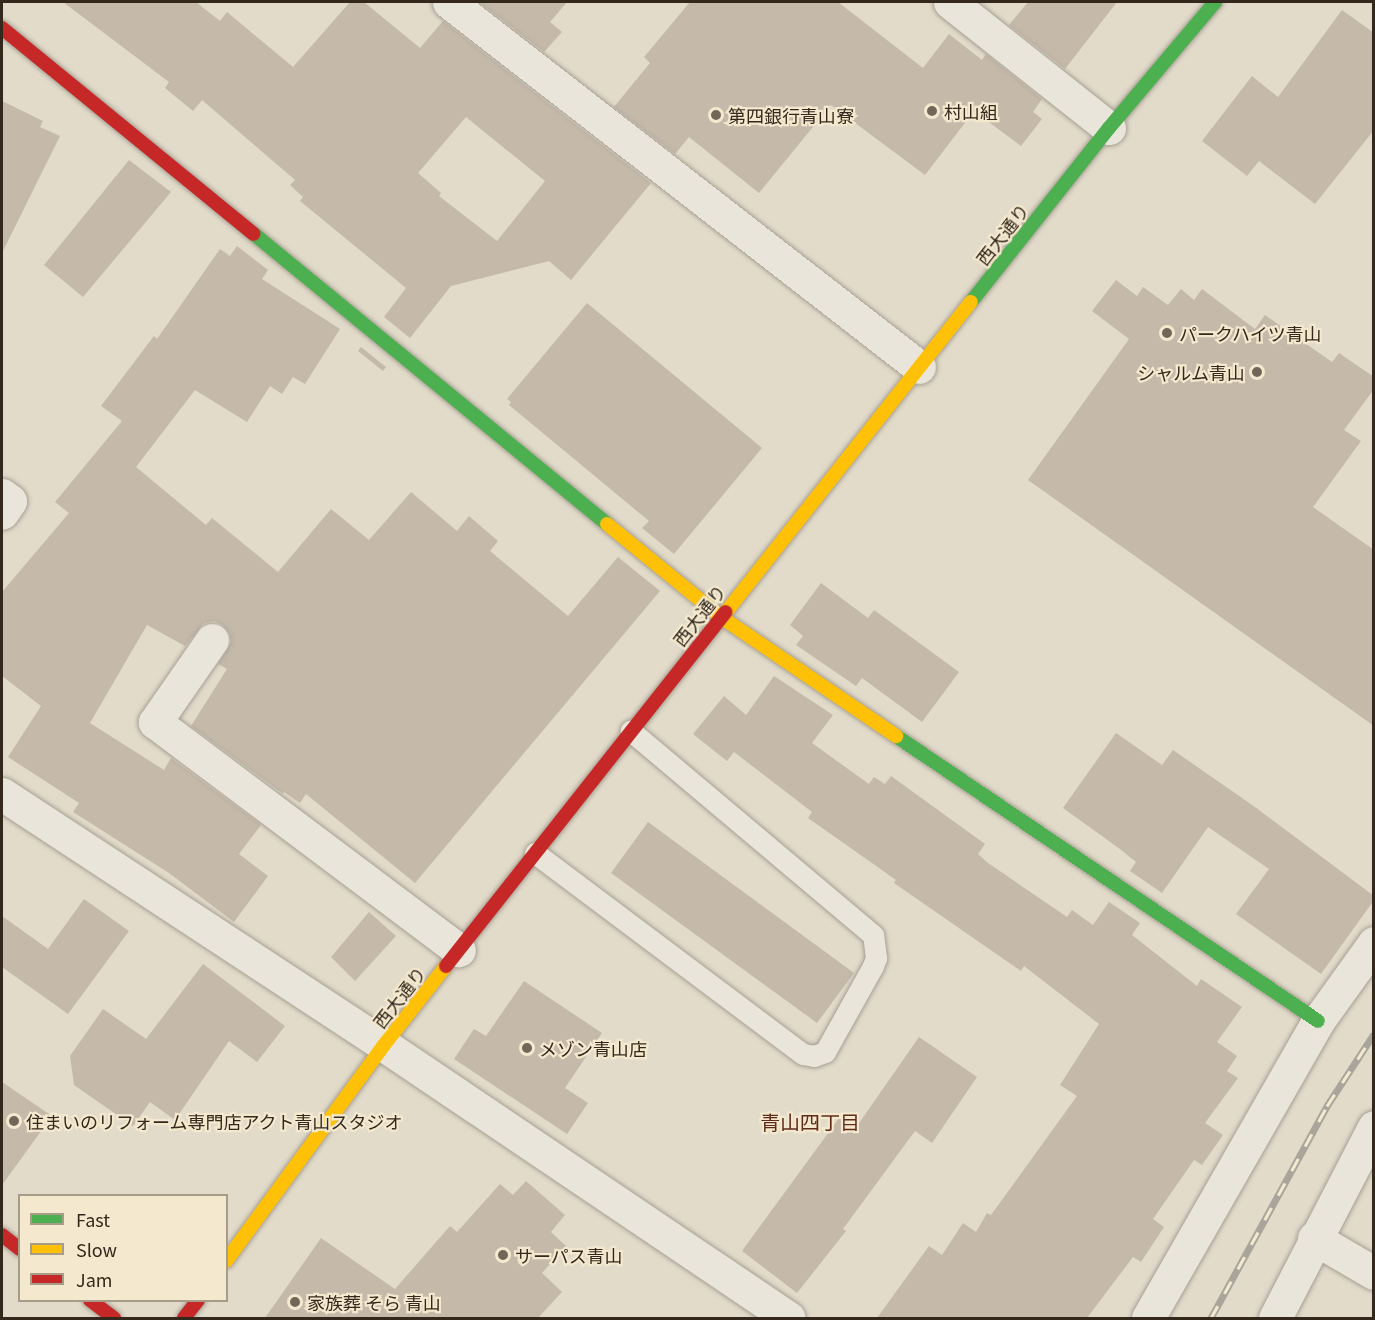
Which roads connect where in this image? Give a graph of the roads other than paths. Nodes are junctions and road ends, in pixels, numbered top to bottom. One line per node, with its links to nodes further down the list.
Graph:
1 (450, 2): 6 (street)
2 (950, 2): 5 (street)
3 (1215, 2): 5 (street, 西大通り)
4 (2, 28): 9 (street)
5 (1109, 128): 6 (street, 西大通り)
6 (919, 367): 9 (street, 西大通り)
7 (2, 495): 8 (street)
8 (2, 513)
9 (721, 617): 11 (street, 西大通り); 16 (street)
10 (212, 640): 15 (street)
11 (631, 731): 13 (street, 西大通り); 13 (lane)
12 (2, 794): 17 (street)
13 (535, 853): 15 (street, 西大通り)
14 (1374, 943): 16 (street)
15 (459, 950): 17 (street, 西大通り)
16 (1318, 1021): 29 (street)
17 (384, 1045): 22 (street, 西大通り); 28 (street)
18 (1374, 1127): 20 (street)
19 (2, 1235): 21 (street)
20 (1314, 1238): 23 (street); 30 (street)
21 (18, 1247)
22 (228, 1258)
23 (1374, 1272)
24 (93, 1302): 26 (street)
25 (196, 1302): 27 (street)
26 (114, 1318)
27 (184, 1318)
28 (789, 1318)
29 (1148, 1318)
30 (1275, 1318)

